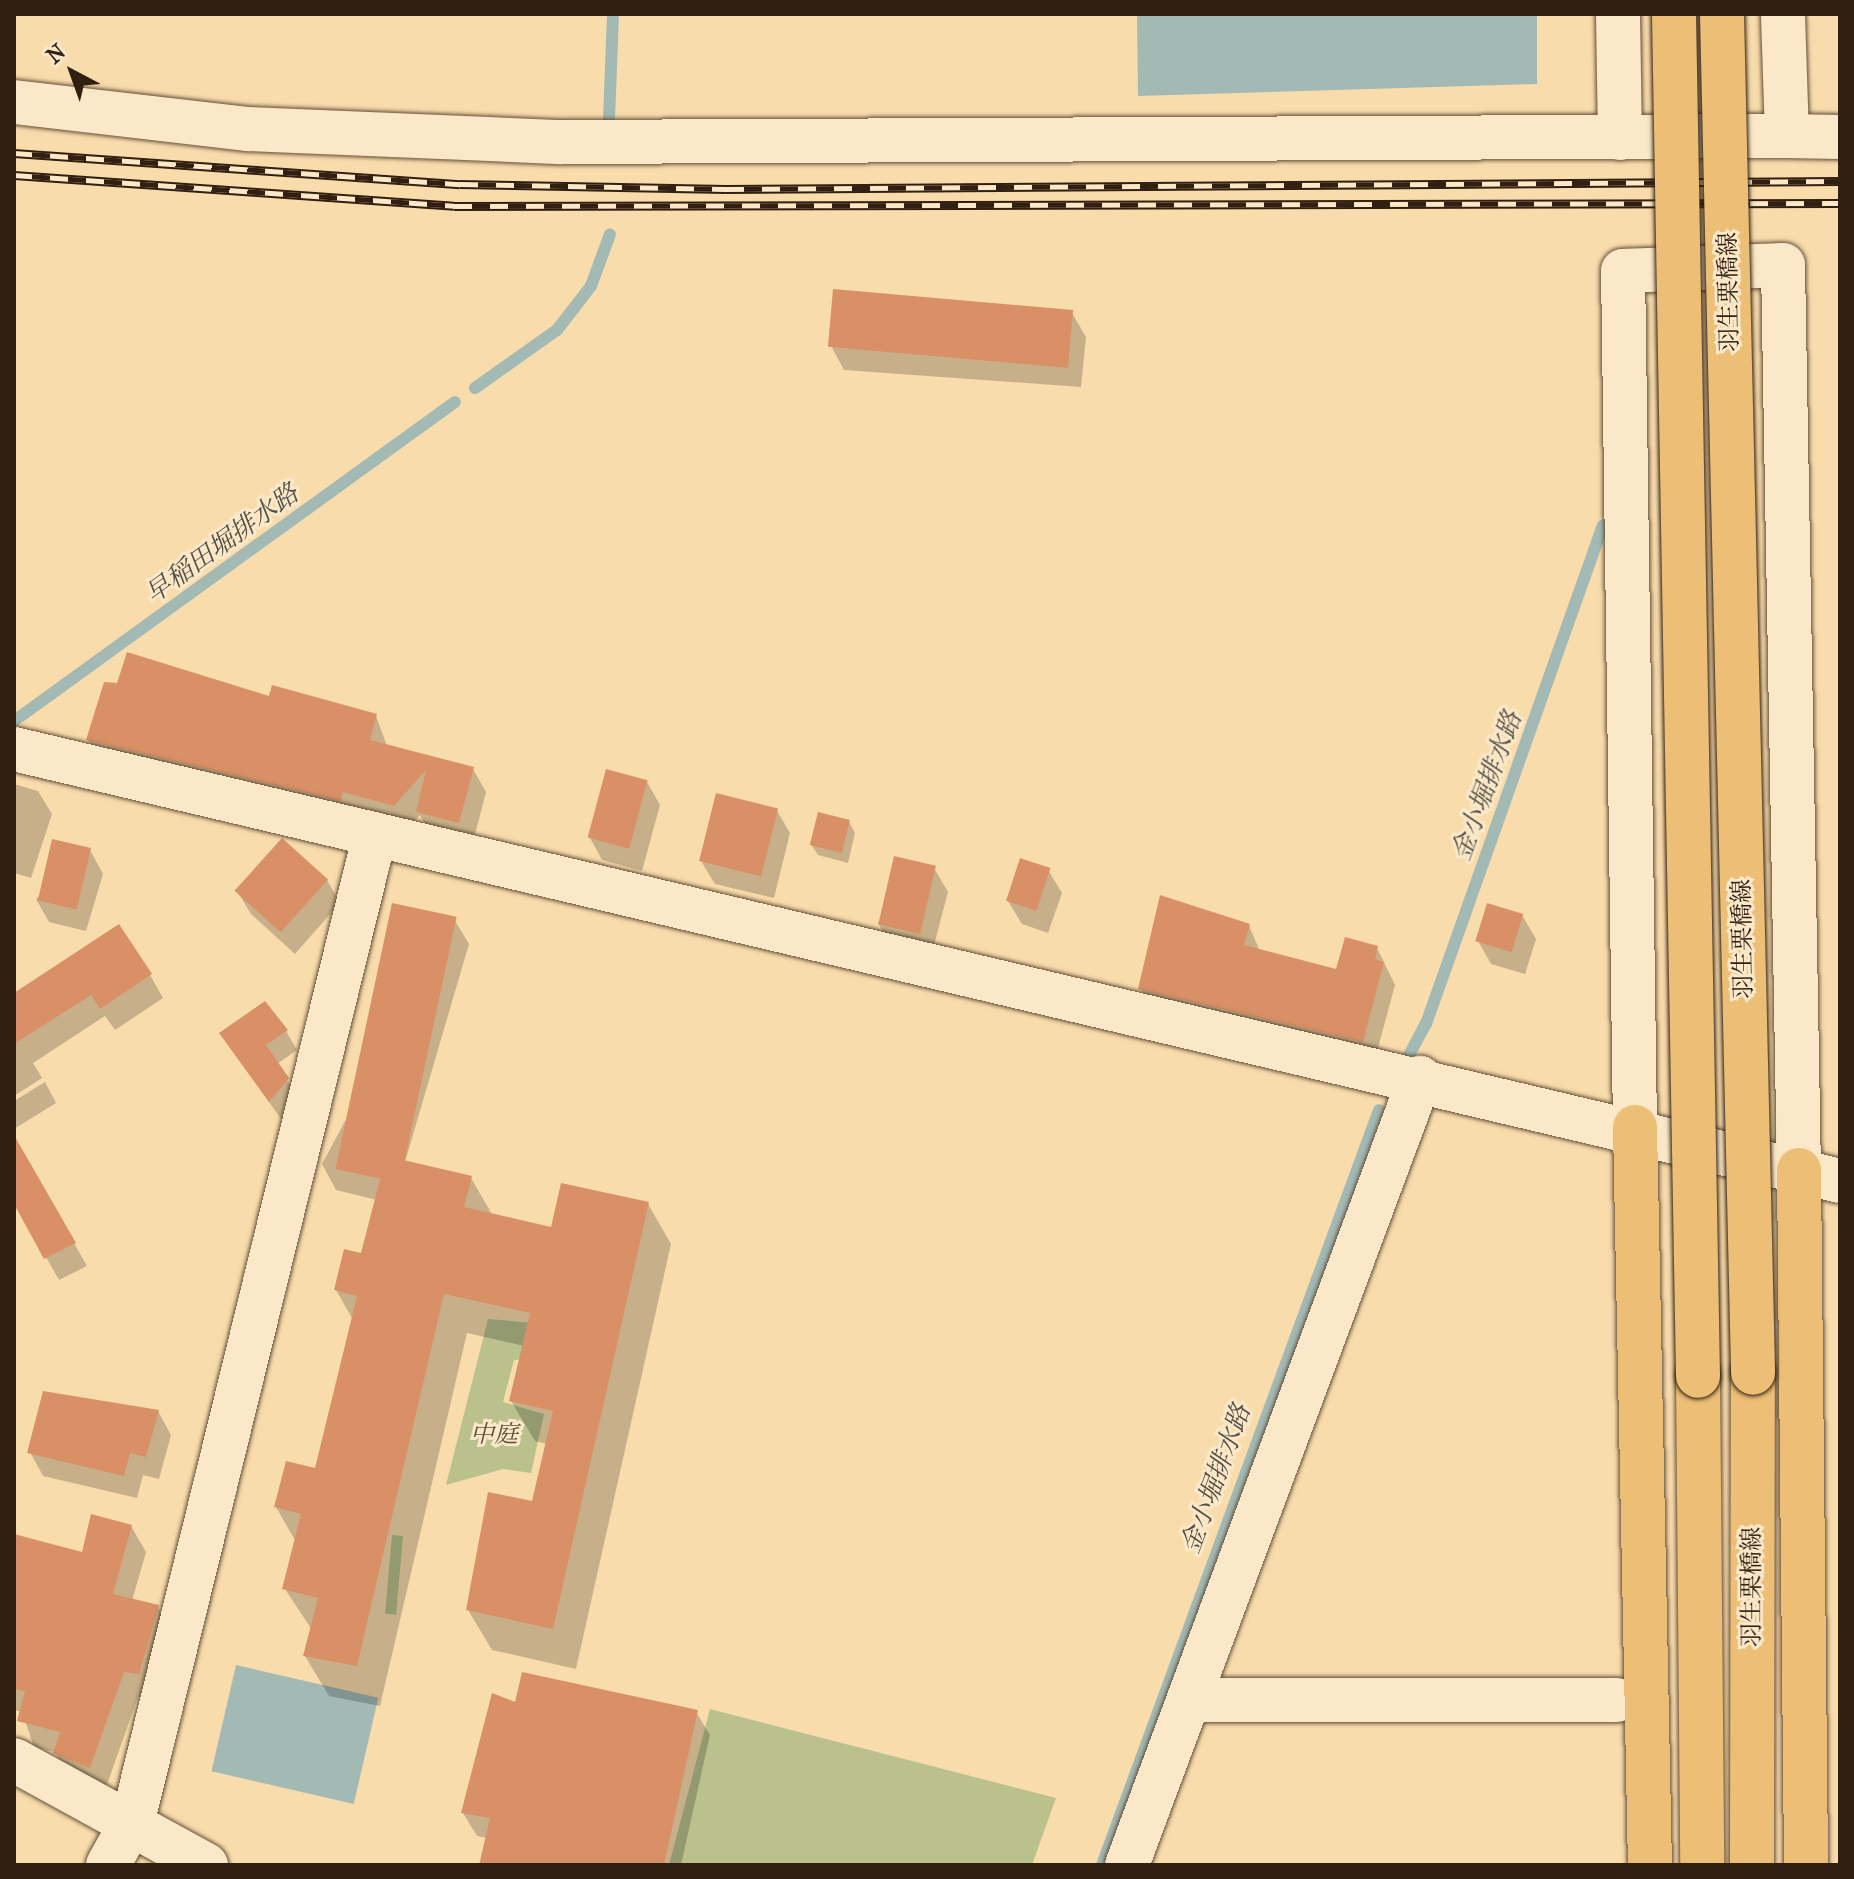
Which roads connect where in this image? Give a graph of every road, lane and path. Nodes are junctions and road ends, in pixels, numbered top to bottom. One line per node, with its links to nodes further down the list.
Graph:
1 (1618, 14): 8 (street)
2 (1674, 14): 23 (main road, 羽生栗橋線, bridge)
3 (1722, 14): 24 (main road, 羽生栗橋線, bridge)
4 (1783, 14): 6 (street)
5 (14, 102): 8 (street)
6 (1787, 136): 7 (street); 8 (street)
7 (1840, 137)
8 (1620, 138)
9 (14, 749): 10 (street)
10 (375, 834): 11 (street); 18 (street)
11 (1420, 1078): 12 (street); 15 (street)
12 (1635, 1127): 13 (street); 13 (street); 22 (main road)
13 (1799, 1170): 14 (street); 25 (main road)
14 (1840, 1181)
15 (1189, 1700): 16 (street); 21 (street)
16 (1617, 1700)
17 (14, 1760): 18 (street)
18 (133, 1820): 19 (street); 20 (street)
19 (108, 1865)
20 (206, 1865)
21 (1127, 1865)
22 (1650, 1865)
23 (1702, 1865)
24 (1752, 1865)
25 (1806, 1865)

